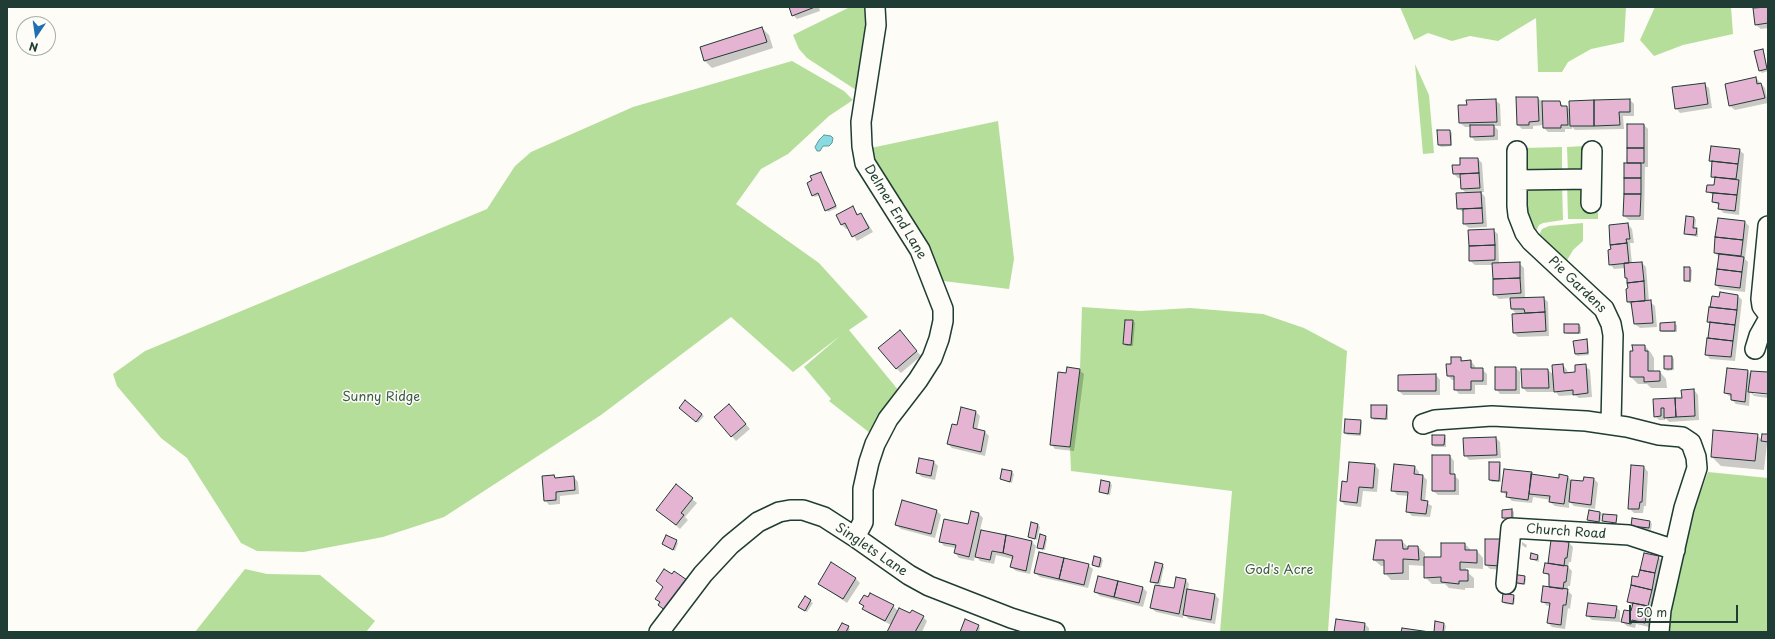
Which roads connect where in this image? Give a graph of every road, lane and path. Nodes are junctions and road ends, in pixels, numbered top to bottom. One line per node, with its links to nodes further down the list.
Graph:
1 (875, 7): 13 (street, Delmer End Lane)
2 (1517, 151): 5 (street, Pie Gardens)
3 (1592, 151): 4 (street)
4 (1591, 179): 5 (street); 6 (street)
5 (1517, 180): 12 (street, Pie Gardens)
6 (1591, 204)
7 (1768, 226): 8 (street)
8 (1768, 314)
9 (1768, 320): 10 (street)
10 (1755, 349)
11 (1423, 424): 12 (street)
12 (1611, 424): 14 (street)
13 (856, 538): 16 (street, Singlets Lane); 17 (street, Singlets Lane)
14 (1675, 550): 15 (street, Church Road); 18 (street)
15 (1506, 584)
16 (659, 632)
17 (1056, 632)
18 (1659, 632)

